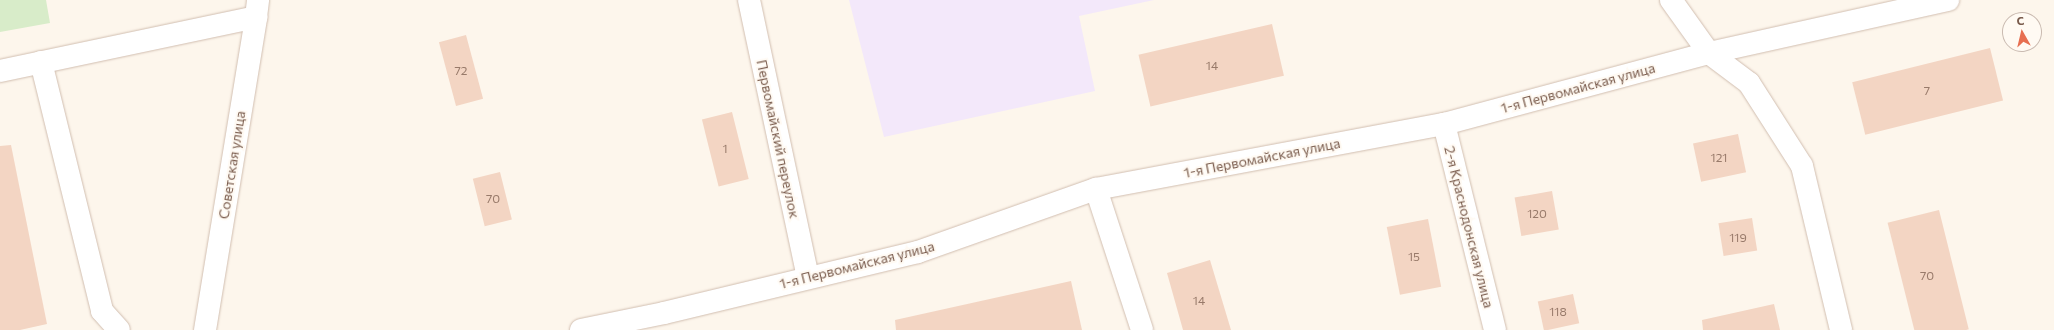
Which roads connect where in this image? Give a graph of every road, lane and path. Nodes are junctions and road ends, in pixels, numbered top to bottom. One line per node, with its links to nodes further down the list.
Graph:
1 (749, 0): 10 (street, Первомайский переулок)
2 (1671, 0): 5 (street)
3 (1948, 0): 5 (street, 1-я Первомайская улица)
4 (257, 9): 6 (street); 13 (street, Советская улица)
5 (1709, 54): 8 (street, 1-я Первомайская улица); 17 (street)
6 (40, 62): 7 (street); 12 (street)
7 (0, 71)
8 (1444, 124): 9 (street, 1-я Первомайская улица); 16 (street, 2-я Краснодонская улица)
9 (1096, 189): 10 (street, 1-я Первомайская улица); 15 (street)
10 (808, 278): 11 (street, 1-я Первомайская улица)
11 (666, 321): 14 (street, 1-я Первомайская улица)
12 (119, 330)
13 (205, 330)
14 (581, 330)
15 (1141, 330)
16 (1495, 330)
17 (1841, 330)

